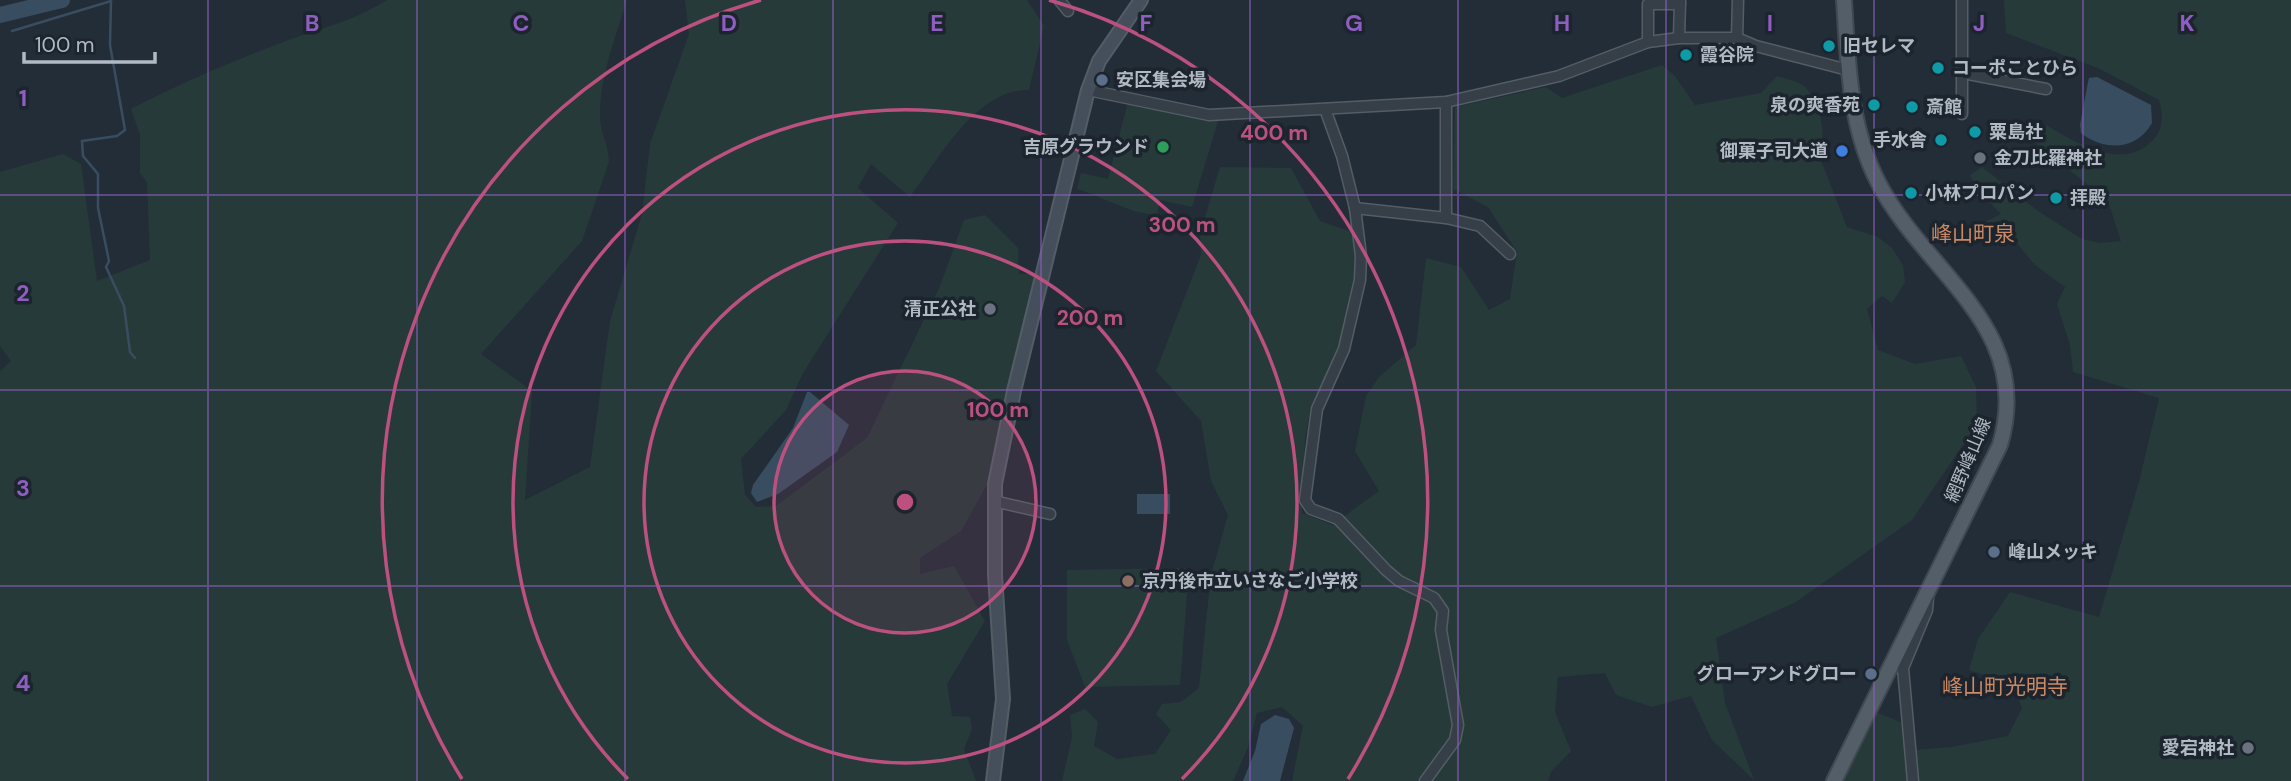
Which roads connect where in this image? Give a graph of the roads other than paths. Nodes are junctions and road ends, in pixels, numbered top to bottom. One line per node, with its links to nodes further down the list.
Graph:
1 (1059, 0): 7 (street)
2 (1141, 0): 14 (street)
3 (1738, 0): 9 (street)
4 (1844, 0): 11 (main road, 網野峰山線)
5 (1962, 0): 12 (street)
6 (1680, 2): 8 (street); 10 (street)
7 (1068, 11)
8 (1679, 38): 9 (street); 10 (street)
9 (1737, 38): 11 (street)
10 (1648, 42): 15 (street)
11 (1848, 69): 23 (main road, 網野峰山線)
12 (1963, 73): 13 (street); 17 (street)
13 (2046, 89)
14 (1088, 90): 16 (street); 21 (street)
15 (1446, 102): 16 (street); 19 (street)
16 (1325, 109): 18 (street)
17 (1962, 114)
18 (1354, 208): 19 (street); 25 (street)
19 (1446, 218): 20 (street)
20 (1510, 254)
21 (994, 501): 22 (street); 24 (street)
22 (1050, 514)
23 (1928, 593): 26 (main road, 網野峰山線); 27 (street)
24 (992, 781)
25 (1425, 781)
26 (1833, 781)
27 (1913, 781)

